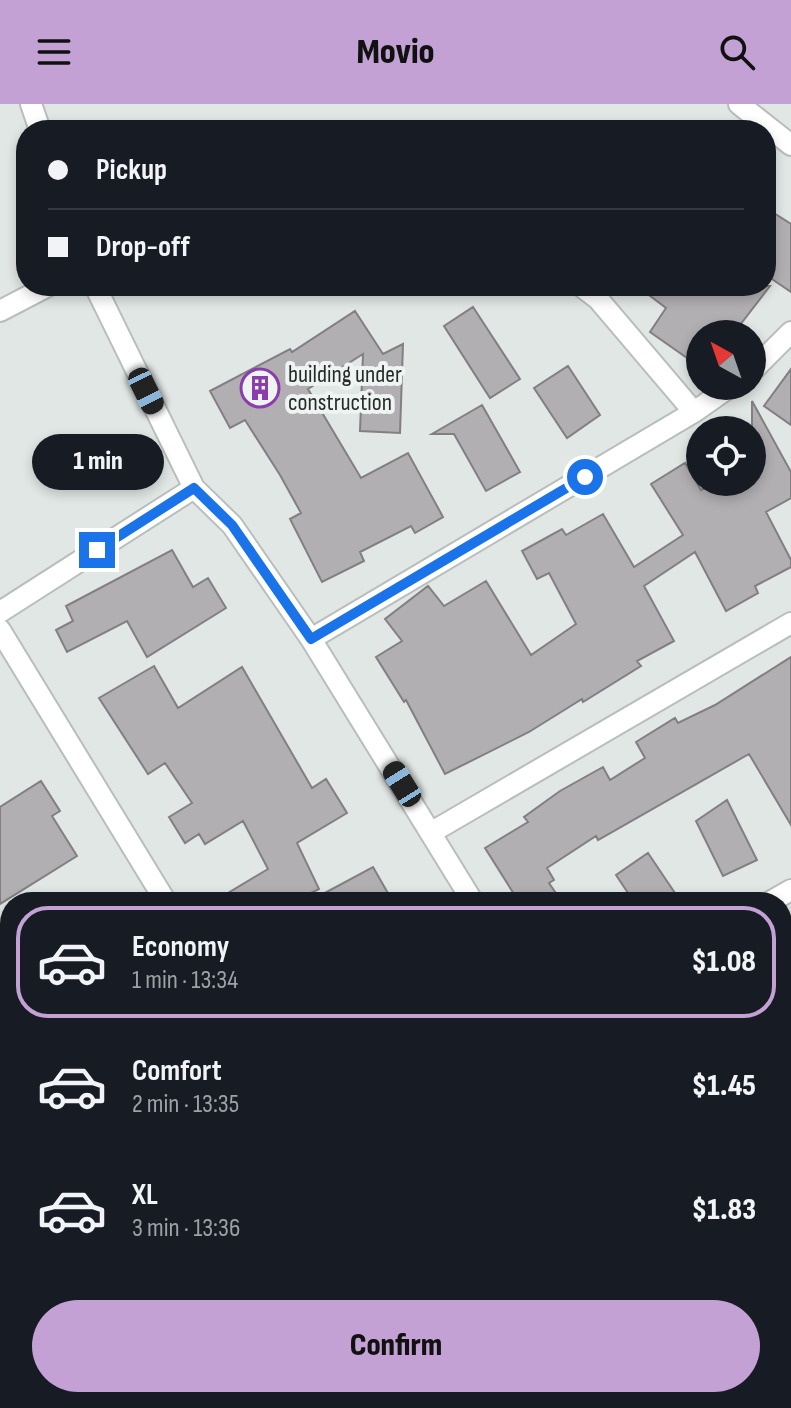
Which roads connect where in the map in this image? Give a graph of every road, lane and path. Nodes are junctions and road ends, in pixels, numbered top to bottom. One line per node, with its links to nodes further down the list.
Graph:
1 (739, 104): 2 (street)
2 (759, 120)
3 (29, 296): 6 (street)
4 (100, 296): 11 (street)
5 (594, 296): 10 (street)
6 (0, 311)
7 (791, 332): 8 (street)
8 (766, 357)
9 (711, 400): 10 (street)
10 (694, 412): 15 (street)
11 (194, 488): 12 (street); 15 (street)
12 (0, 612)
13 (791, 623): 16 (street)
14 (0, 630): 17 (street)
15 (311, 639): 16 (street)
16 (432, 832): 18 (street)
17 (160, 892)
18 (467, 892)

